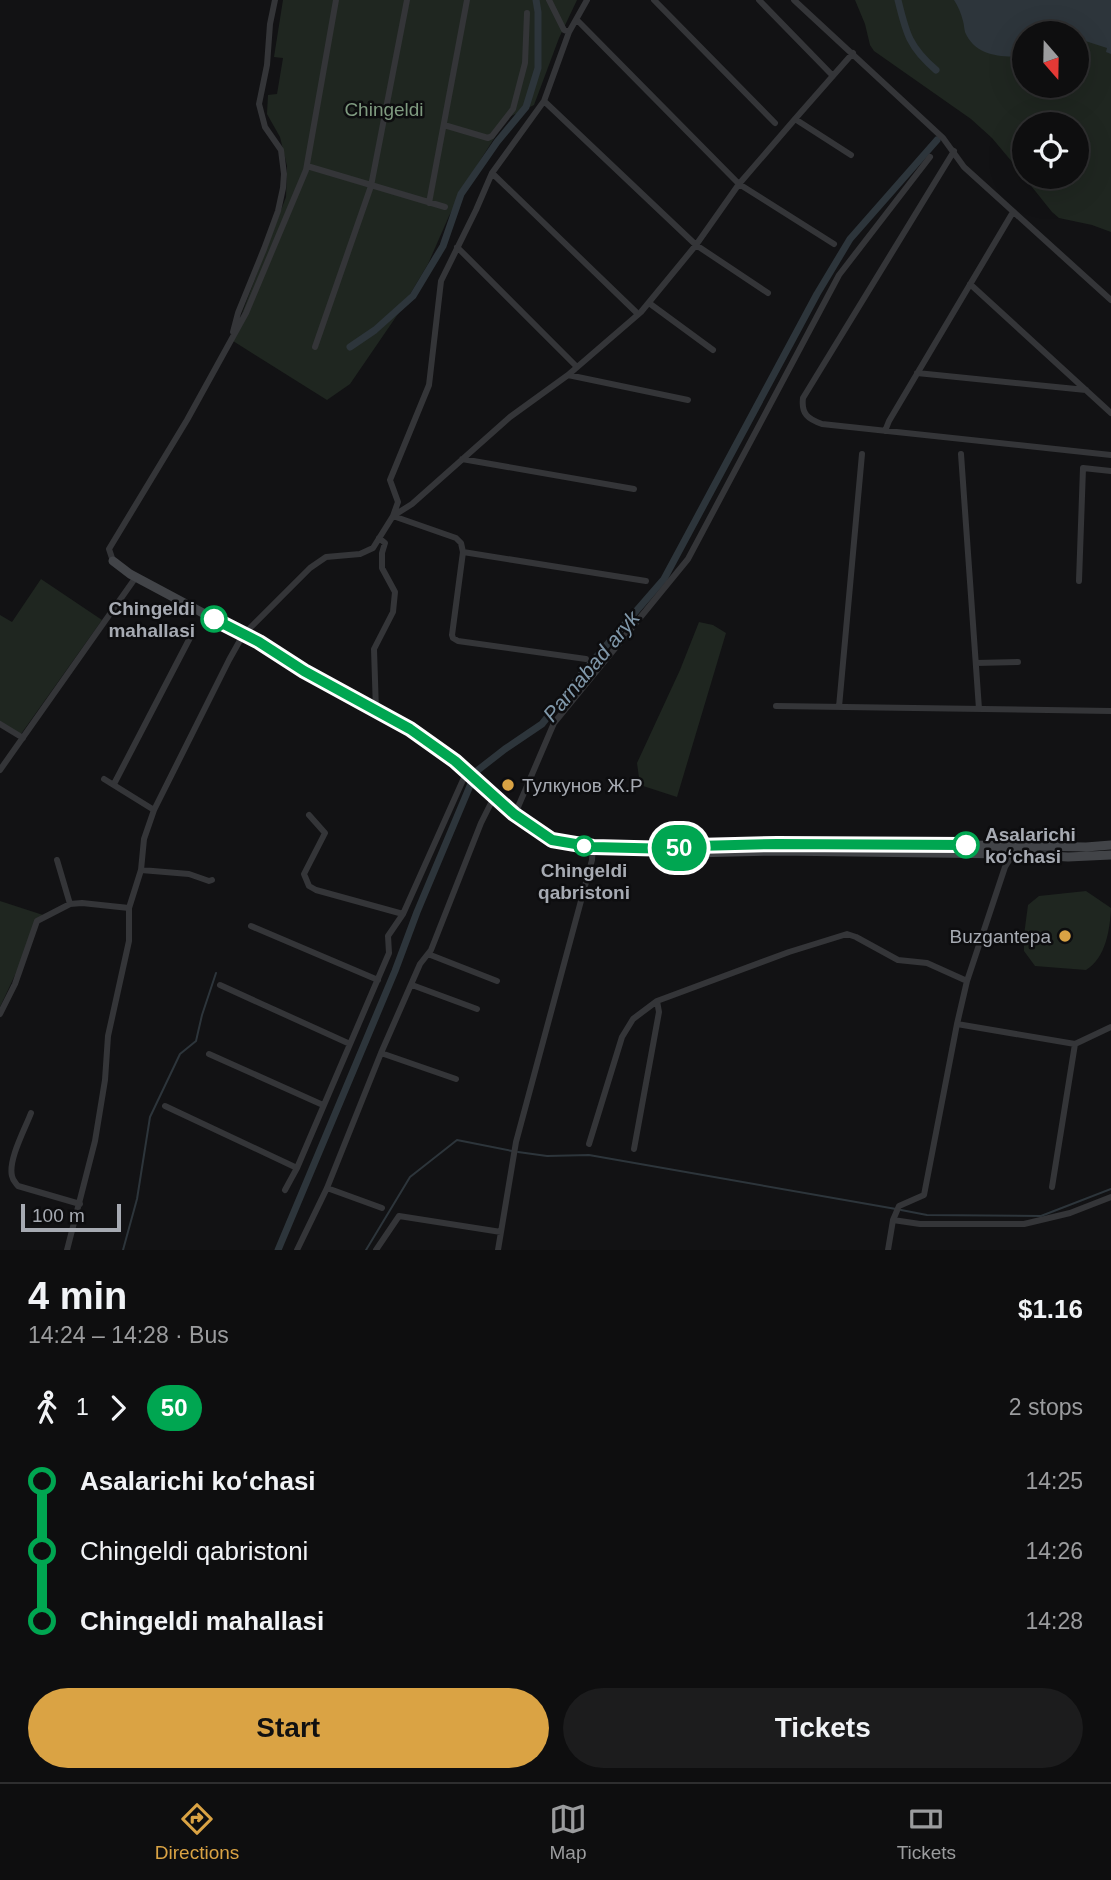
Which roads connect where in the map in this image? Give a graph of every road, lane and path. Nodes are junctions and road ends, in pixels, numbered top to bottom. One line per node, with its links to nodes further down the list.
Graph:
1 (275, 0): 37 (street)
2 (336, 0): 22 (street)
3 (407, 0): 25 (street)
4 (467, 0): 18 (street)
5 (549, 0): 12 (street)
6 (587, 0): 11 (street)
7 (654, 0): 17 (street)
8 (759, 0): 14 (street)
9 (794, 0): 13 (street)
10 (527, 13): 18 (street)
11 (577, 20): 12 (street); 24 (street)
12 (569, 32): 15 (street)
13 (853, 53): 14 (street); 19 (street)
14 (833, 76): 16 (street)
15 (544, 101): 23 (street); 30 (street)
16 (795, 119): 20 (street); 24 (street)
17 (775, 123)
18 (444, 125): 26 (street)
19 (954, 151): 28 (street); 46 (street)
20 (850, 155)
21 (930, 157): 78 (street)
22 (307, 166): 25 (street); 37 (street)
23 (492, 173): 31 (street); 36 (street)
24 (739, 184): 29 (street); 30 (street)
25 (371, 186): 26 (street); 38 (street)
26 (429, 203): 27 (street)
27 (445, 207)
28 (1013, 212): 32 (street); 34 (street)
29 (834, 244)
30 (696, 245): 33 (street); 35 (street)
31 (457, 247): 40 (street); 53 (street)
32 (970, 284): 41 (street); 43 (street)
33 (768, 293)
34 (1111, 300)
35 (649, 303): 36 (street); 39 (street)
36 (638, 314): 40 (street)
37 (230, 344): 56 (street)
38 (315, 347)
39 (713, 350)
40 (578, 367): 42 (street)
41 (917, 373): 43 (street); 46 (street)
42 (568, 374): 44 (street); 50 (street)
43 (1086, 390): 45 (street)
44 (688, 400)
45 (1111, 413)
46 (885, 431): 49 (street)
47 (862, 454): 66 (street)
48 (961, 454): 64 (street)
49 (1111, 455)
50 (462, 459): 52 (street); 53 (street)
51 (1111, 471): 59 (street)
52 (634, 489)
53 (393, 516): 54 (street); 55 (street)
54 (379, 538): 61 (street); 69 (street)
55 (463, 552): 58 (street); 62 (street)
56 (114, 561): 57 (main road)
57 (136, 577): 61 (main road); 71 (street)
58 (646, 580)
59 (1079, 581)
60 (193, 632): 75 (street)
61 (243, 635): 69 (main road); 77 (street)
62 (586, 659)
63 (1018, 662): 64 (street)
64 (976, 663): 67 (street)
65 (775, 705): 66 (street)
66 (838, 707): 67 (street)
67 (979, 709): 68 (street)
68 (1111, 710)
69 (376, 711): 73 (main road)
70 (0, 724): 71 (street)
71 (23, 738): 72 (street)
72 (0, 771)
73 (467, 771): 76 (main road); 89 (street)
74 (104, 779): 75 (street)
75 (114, 785): 77 (street)
76 (495, 797): 78 (main road); 91 (street)
77 (154, 810): 85 (street)
78 (514, 814): 81 (main road)
79 (309, 816): 89 (street)
80 (1111, 845): 82 (main road)
81 (588, 846): 82 (main road); 120 (street)
82 (1010, 850): 83 (main road); 94 (street)
83 (1111, 855)
84 (57, 860): 87 (street)
85 (141, 870): 86 (street); 88 (street)
86 (212, 880)
87 (70, 904): 88 (street); 99 (street)
88 (129, 908): 117 (street)
89 (403, 914): 92 (street)
90 (251, 926): 92 (street)
91 (428, 954): 93 (street); 96 (street)
92 (378, 980): 102 (street)
93 (497, 981)
94 (967, 981): 97 (street); 100 (street)
95 (220, 985): 102 (street)
96 (412, 985): 98 (street); 104 (street)
97 (657, 1001): 110 (street); 111 (street)
98 (477, 1009)
99 (0, 1014)
100 (957, 1024): 103 (street); 119 (street)
101 (1111, 1027): 103 (street)
102 (349, 1044): 107 (street)
103 (1075, 1044): 113 (street)
104 (381, 1053): 106 (street); 114 (street)
105 (209, 1054): 107 (street)
106 (456, 1079)
107 (323, 1105): 112 (street)
108 (165, 1106): 112 (street)
109 (31, 1113): 117 (street)
110 (589, 1144)
111 (634, 1149)
112 (297, 1168): 115 (street)
113 (1052, 1187)
114 (327, 1188): 118 (street); 122 (street)
115 (285, 1190)
116 (1111, 1197): 119 (street)
117 (79, 1203): 121 (street)
118 (383, 1208)
119 (892, 1220): 125 (street)
120 (501, 1232): 123 (street); 124 (street)
121 (66, 1250)
122 (297, 1250)
123 (376, 1250)
124 (498, 1250)
125 (888, 1250)

